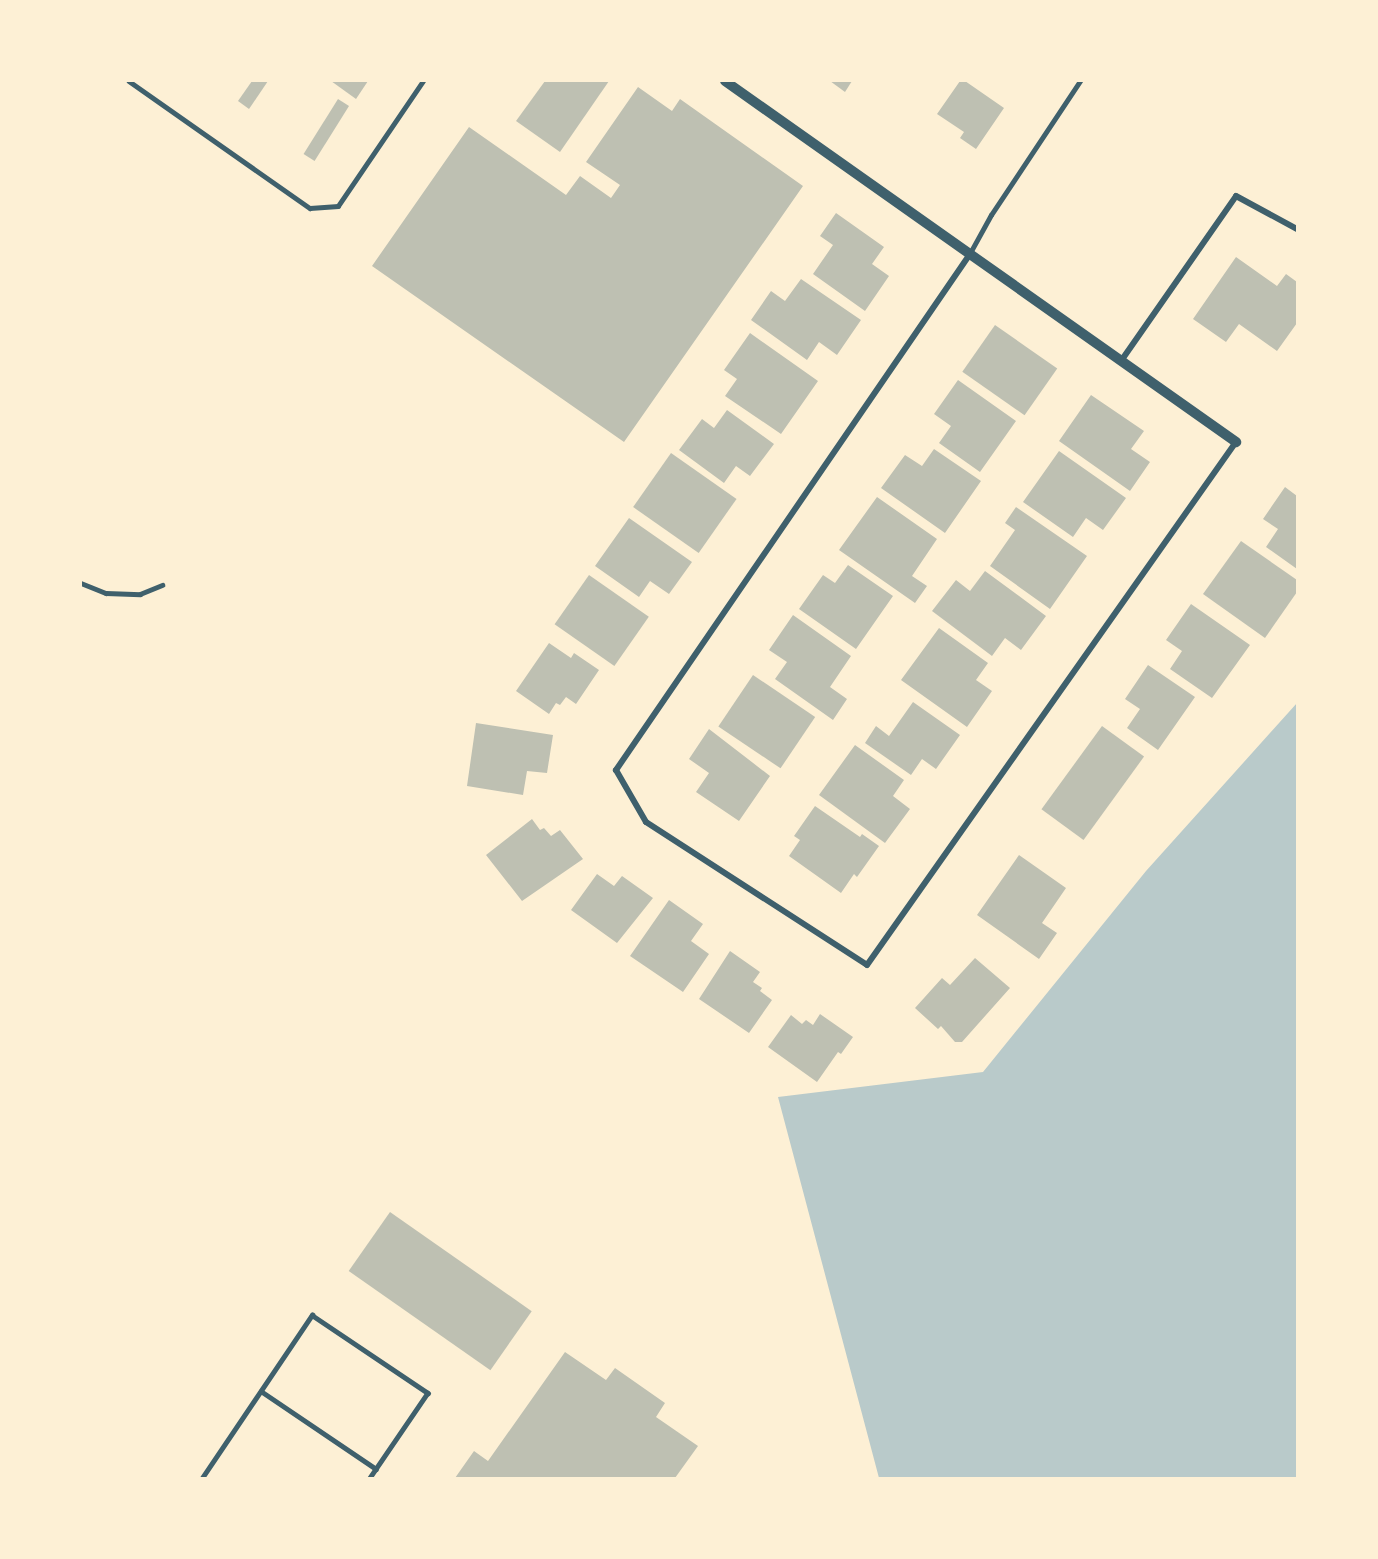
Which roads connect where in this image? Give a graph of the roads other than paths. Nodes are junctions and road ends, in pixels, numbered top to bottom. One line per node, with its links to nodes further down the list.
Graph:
1 (129, 81): 2 (lane)
2 (423, 81)
3 (725, 81): 6 (street)
4 (1080, 81): 6 (lane)
5 (1297, 229): 7 (street)
6 (970, 254): 7 (street); 8 (street)
7 (1121, 361): 8 (street)
8 (1236, 442)
9 (81, 583): 10 (lane)
10 (162, 585)
11 (261, 1391): 12 (lane); 12 (lane); 13 (lane)
12 (376, 1469): 14 (lane)
13 (202, 1478)
14 (370, 1478)

